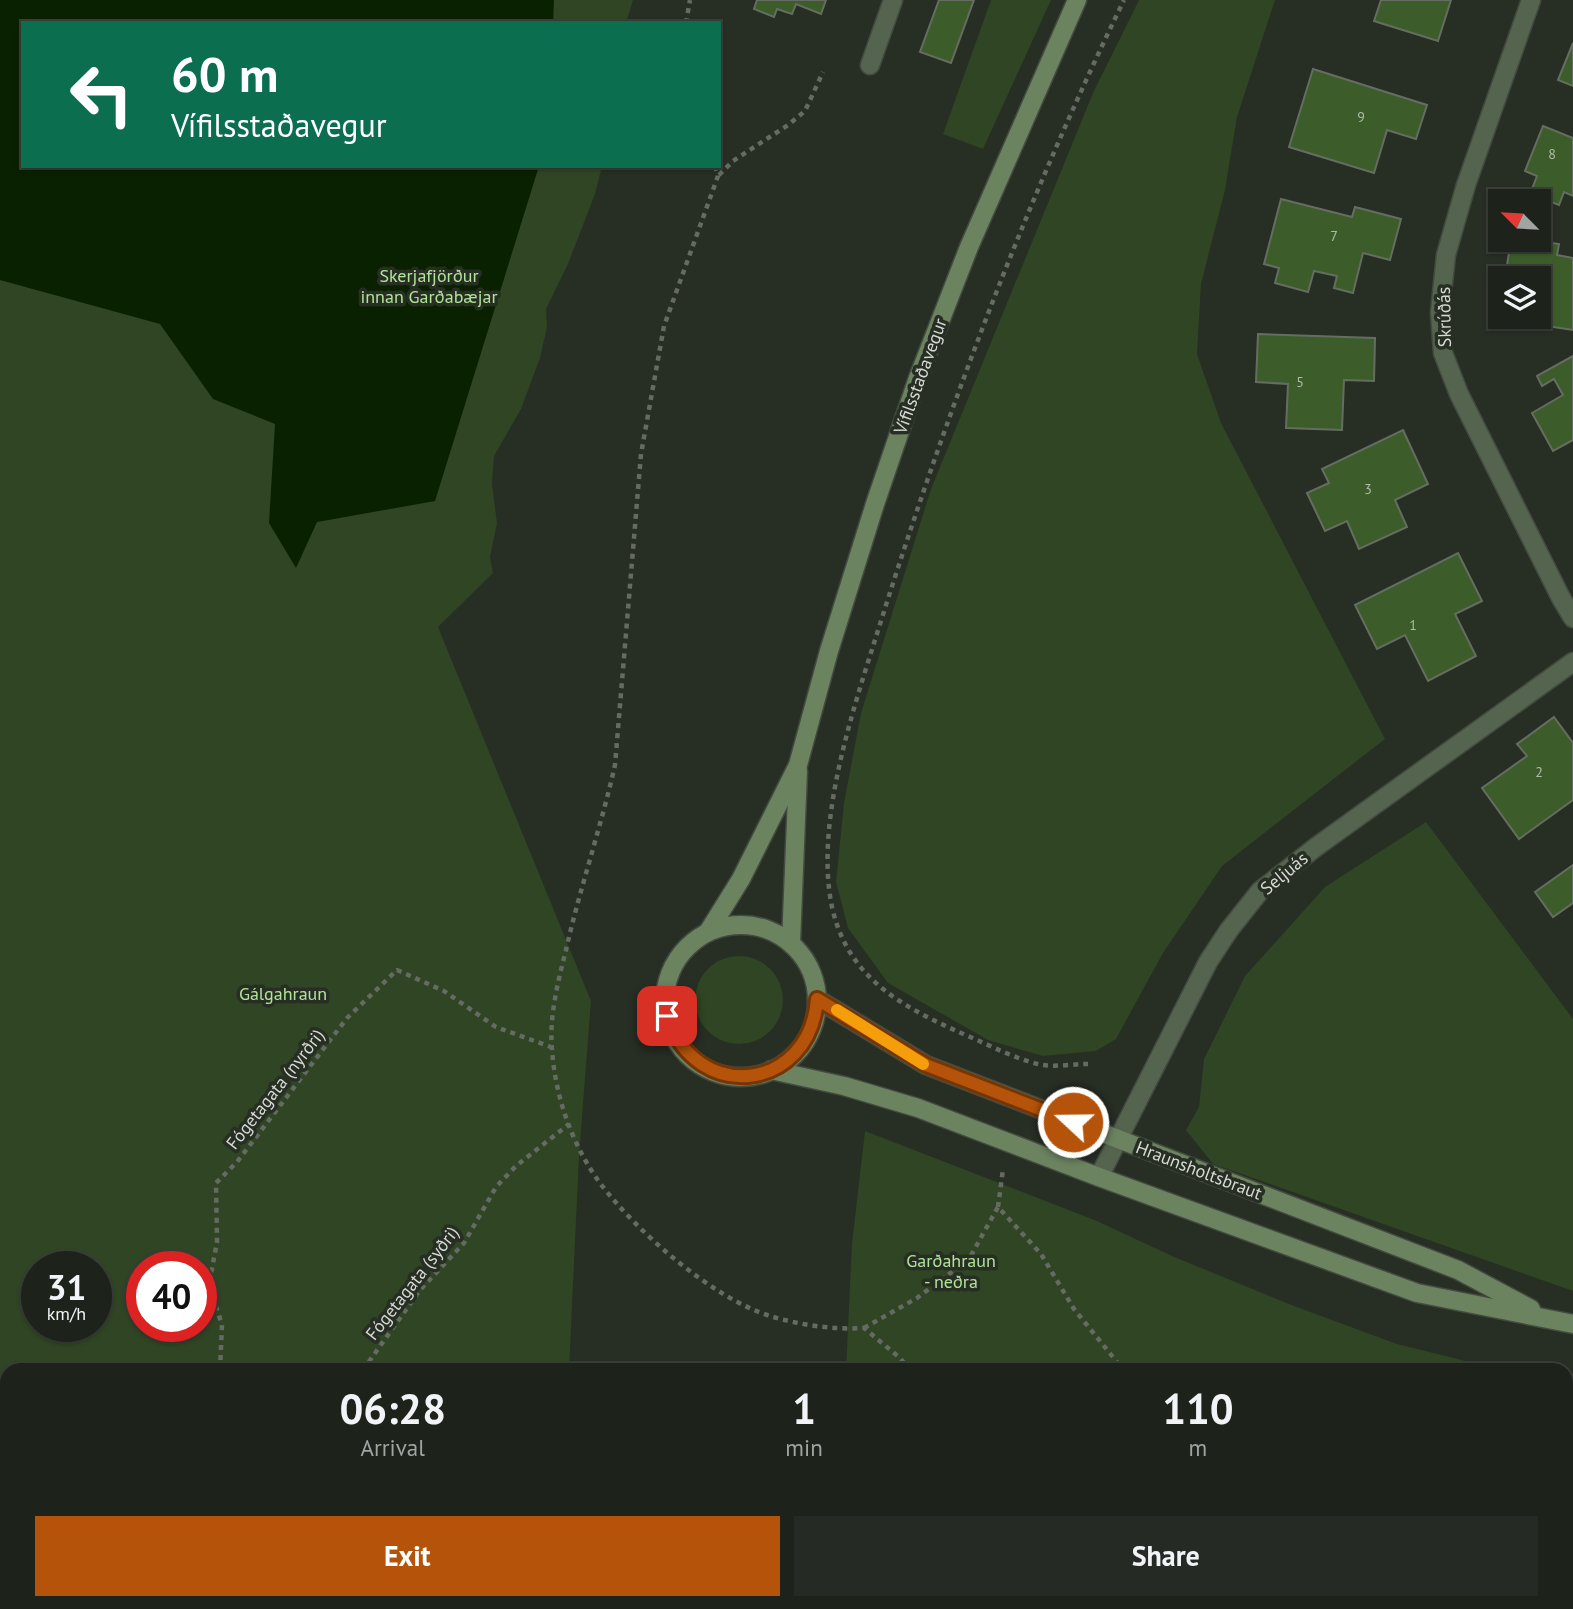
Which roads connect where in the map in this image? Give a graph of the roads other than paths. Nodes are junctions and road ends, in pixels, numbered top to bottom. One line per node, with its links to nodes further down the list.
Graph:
1 (893, 0): 4 (street)
2 (1077, 0): 7 (street, Vífilsstaðavegur)
3 (1531, 0): 5 (street, Skrúðás)
4 (870, 65)
5 (1573, 618)
6 (1573, 662): 13 (street, Seljuás)
7 (798, 765): 8 (street, Vífilsstaðavegur); 9 (street, Vífilsstaðavegur)
8 (708, 932): 9 (street, Vífilsstaðavegur); 11 (street, Vífilsstaðavegur)
9 (790, 943): 10 (street, Vífilsstaðavegur)
10 (817, 999): 11 (street, Vífilsstaðavegur); 13 (street, Hraunsholtsbraut)
11 (771, 1070): 12 (street, Vífilsstaðavegur)
12 (918, 1108): 14 (street, Hraunsholtsbraut)
13 (1118, 1139): 14 (street, Seljuás); 15 (street, Hraunsholtsbraut)
14 (1099, 1177): 15 (street, Hraunsholtsbraut)
15 (1546, 1317): 16 (street, Hraunsholtsbraut)
16 (1573, 1324)

